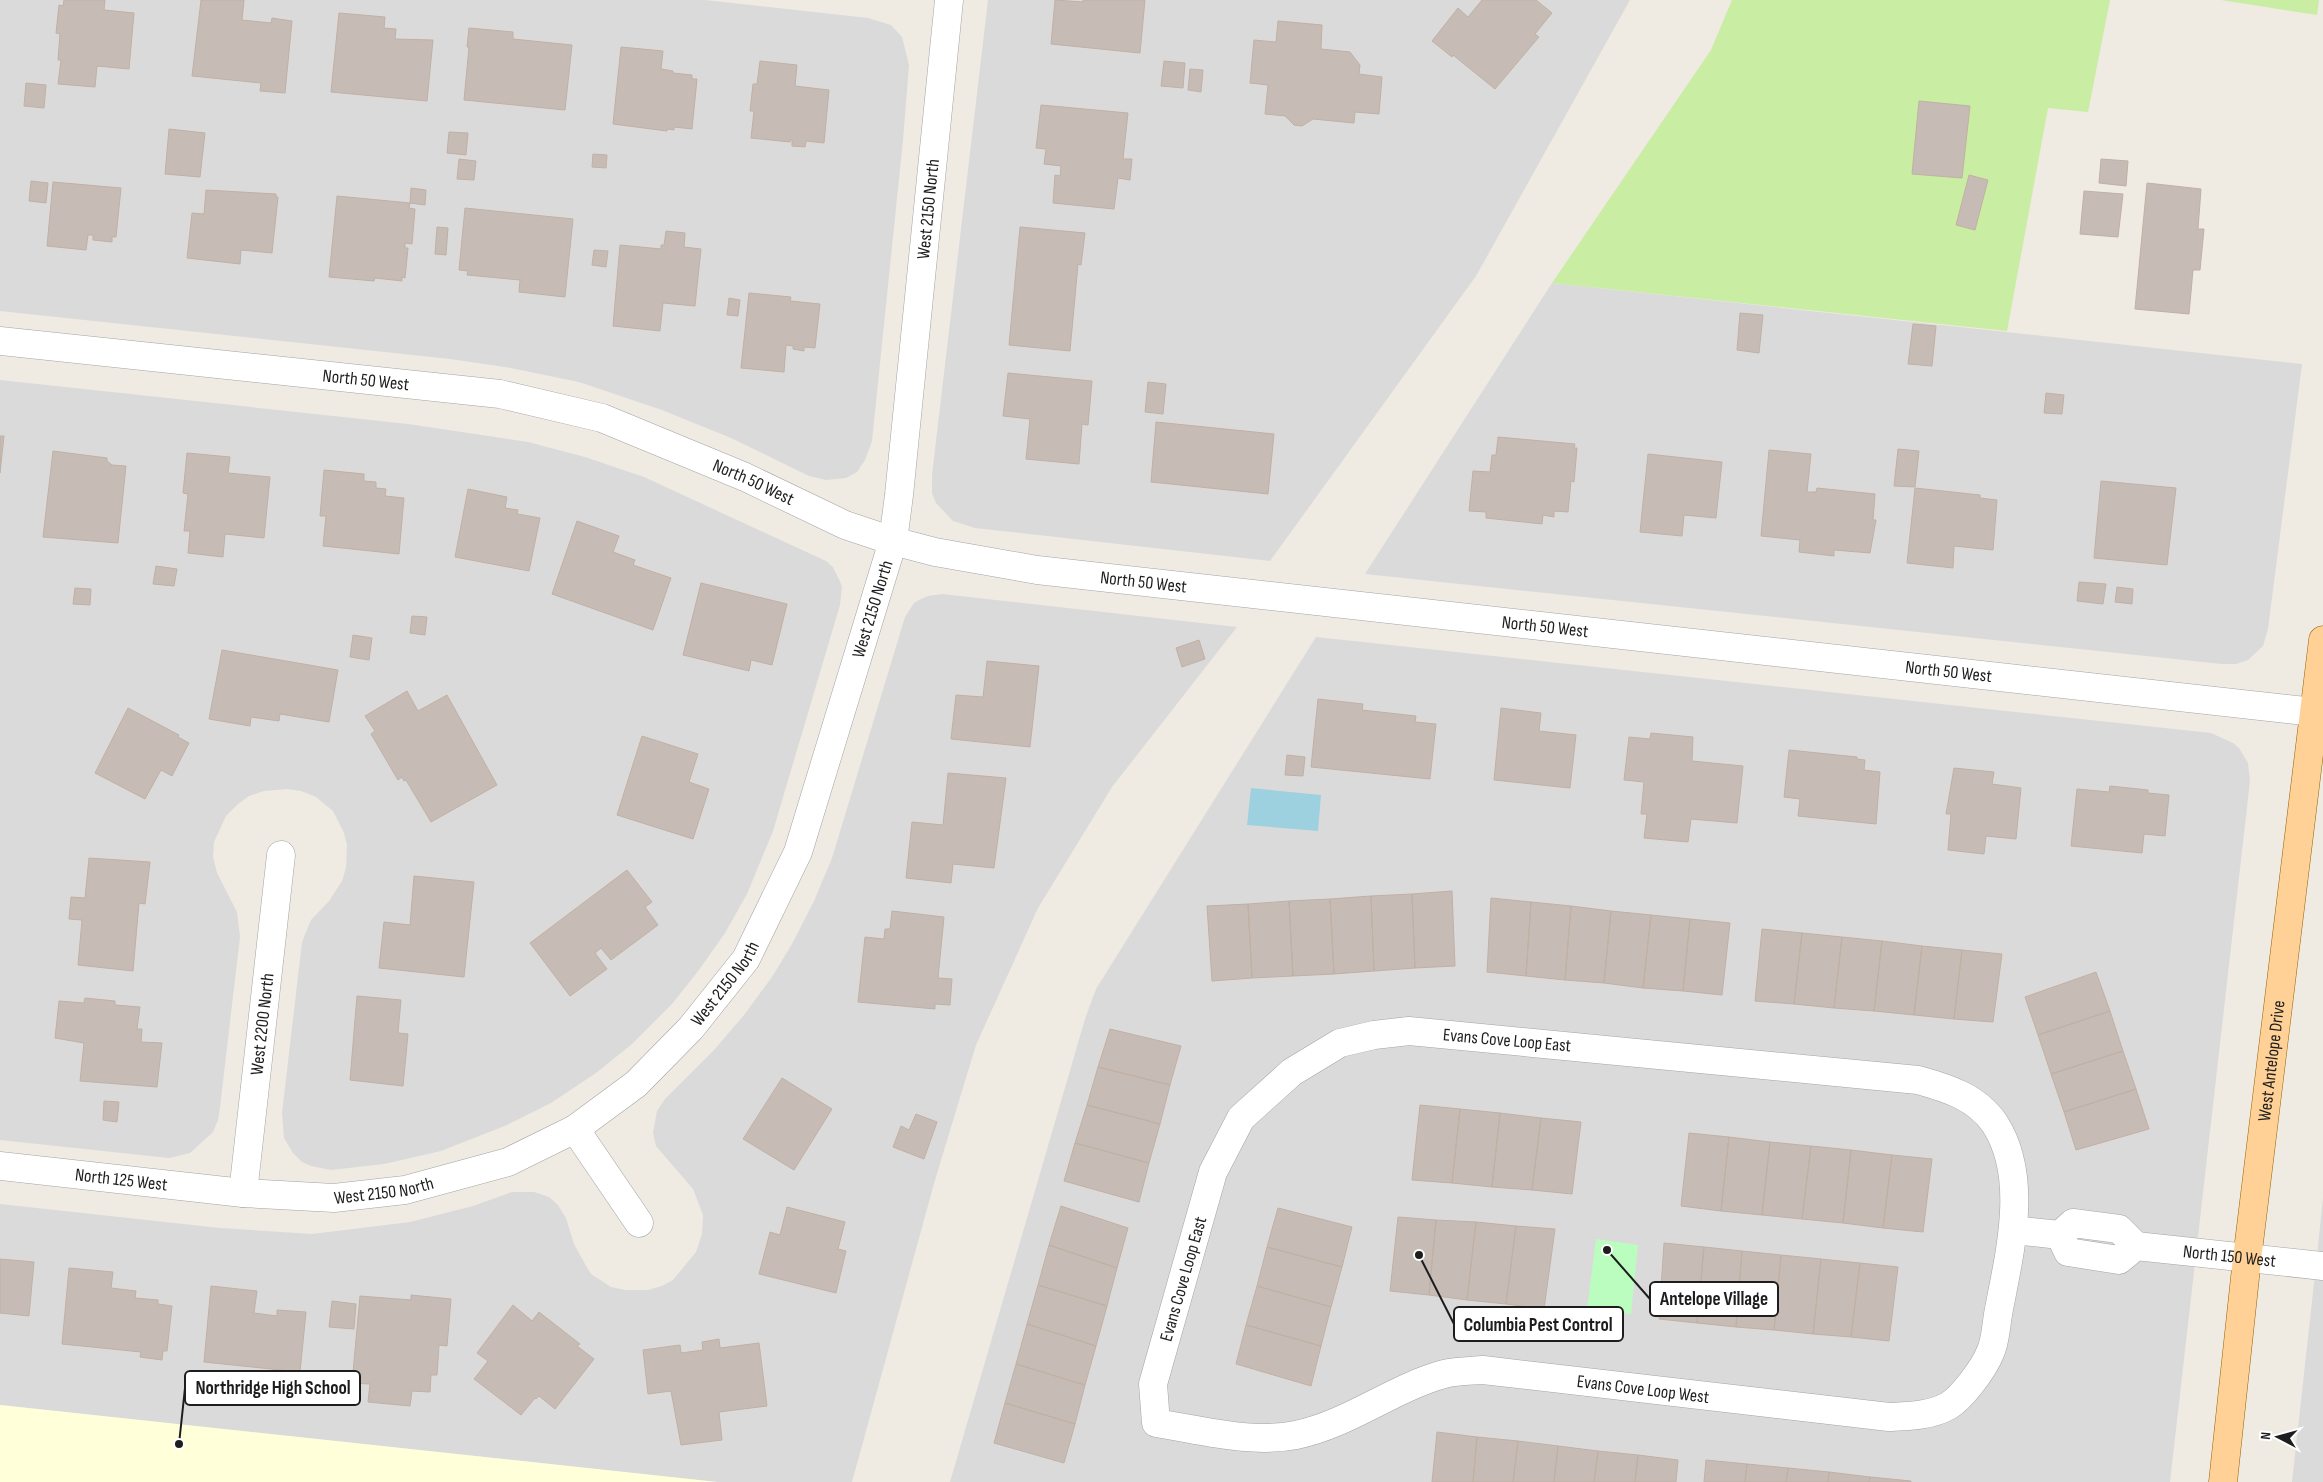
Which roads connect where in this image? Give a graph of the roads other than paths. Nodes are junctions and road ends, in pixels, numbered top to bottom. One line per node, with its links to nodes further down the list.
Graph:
1 (949, 0): 3 (street, West 2150 North)
2 (0, 341): 3 (street, North 50 West)
3 (893, 541): 5 (street, North 50 West); 7 (street, West 2150 North)
4 (2323, 640): 5 (main road, West Antelope Drive)
5 (2314, 712): 12 (main road, West Antelope Drive)
6 (281, 855): 9 (street, West 2200 North)
7 (575, 1129): 9 (street, West 2150 North); 10 (street)
8 (0, 1166): 9 (street, North 125 West)
9 (242, 1193)
10 (639, 1223)
11 (2012, 1230): 12 (street, North 150 West); 14 (street, Evans Cove Loop West); 14 (street, Evans Cove Loop East)
12 (2247, 1259): 13 (street, North 150 West); 15 (main road, West Antelope Drive)
13 (2323, 1266)
14 (1156, 1423)
15 (2222, 1482)

